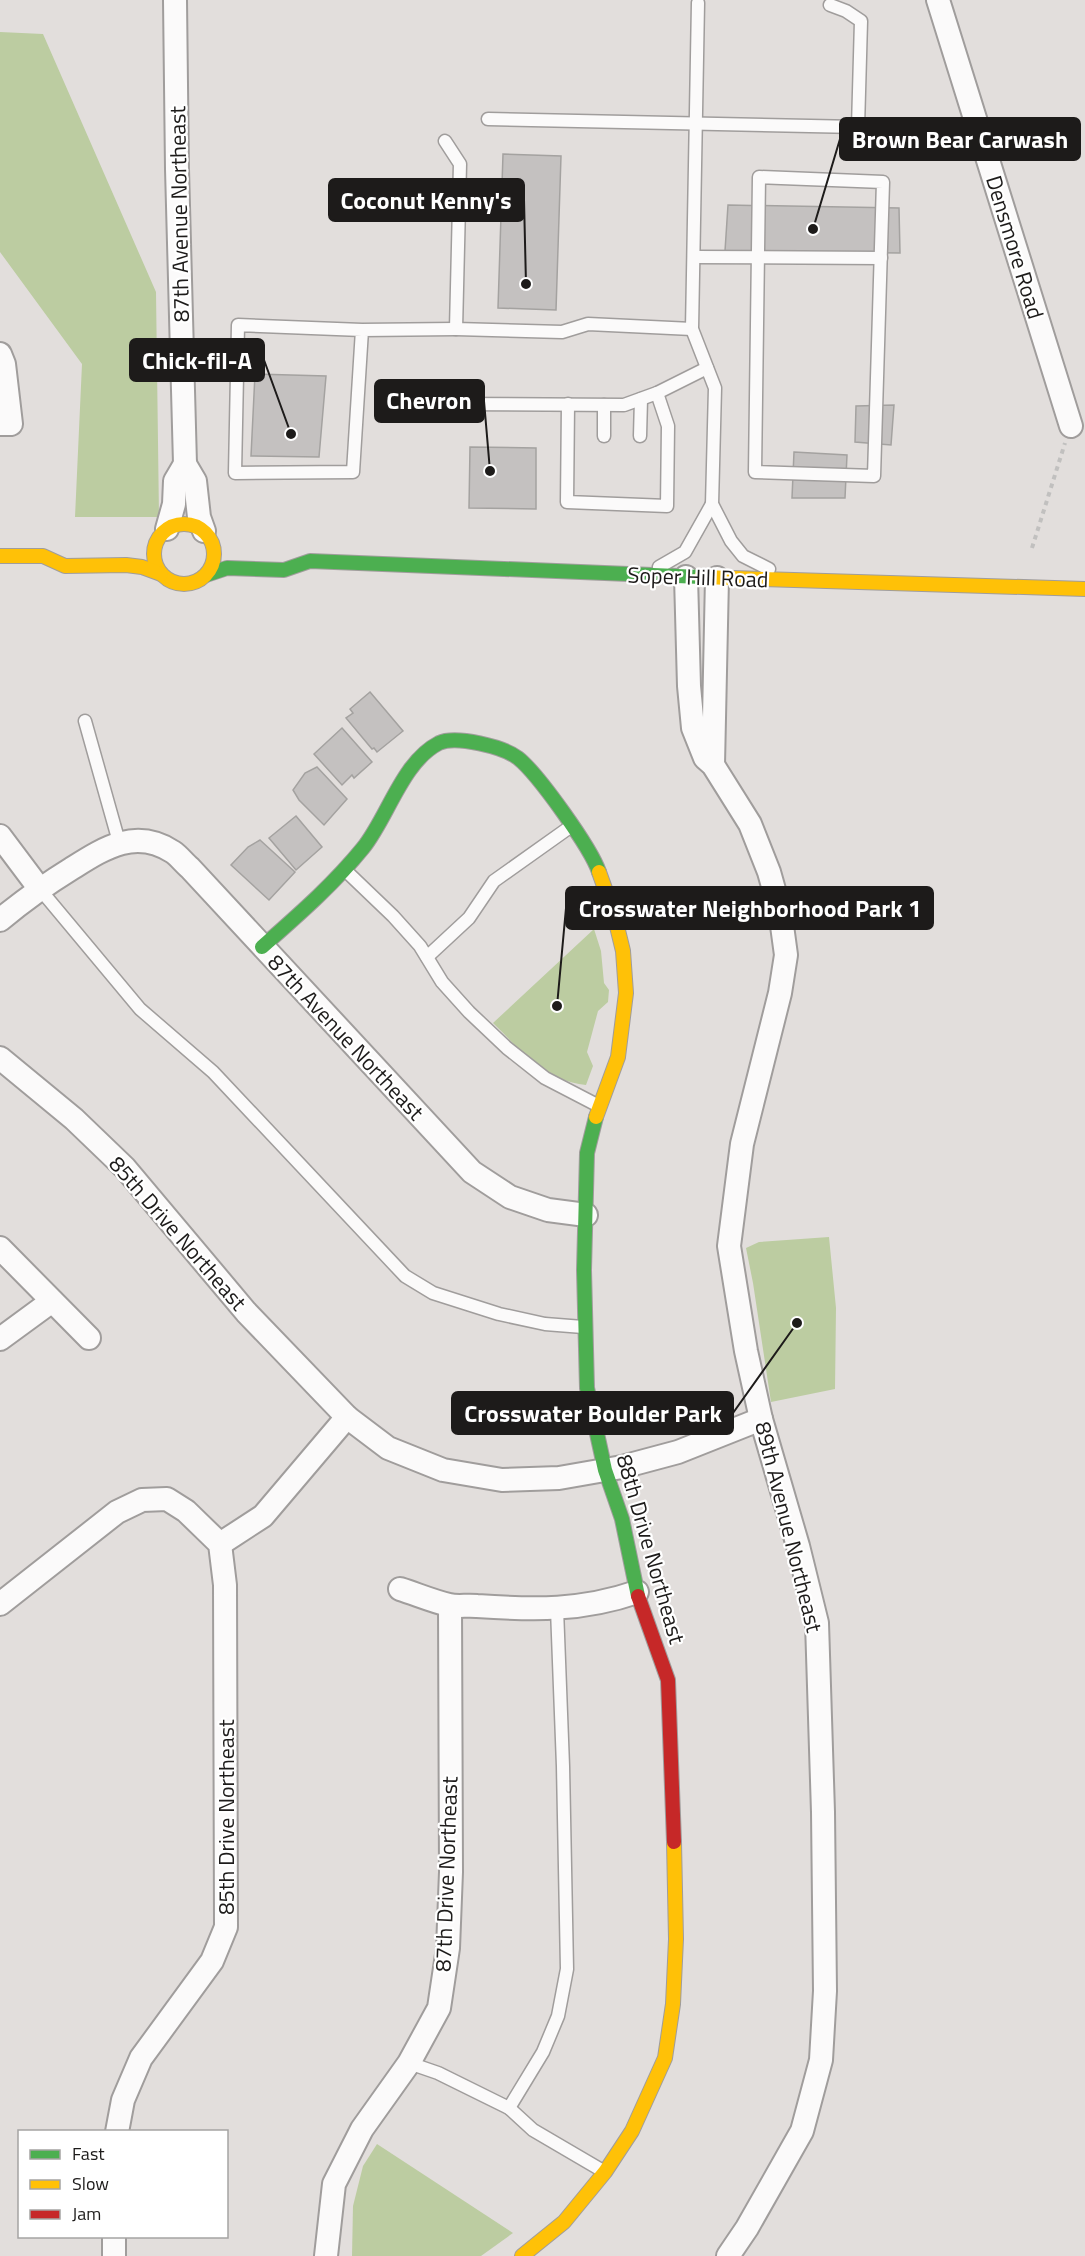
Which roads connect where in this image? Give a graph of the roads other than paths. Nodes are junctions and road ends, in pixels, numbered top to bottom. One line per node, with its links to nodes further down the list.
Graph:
1 (175, 0): 25 (street, 87th Avenue Northeast)
2 (938, 0): 22 (street, Densmore Road)
3 (698, 3): 6 (lane)
4 (830, 5): 6 (lane)
5 (488, 119): 6 (lane)
6 (697, 123): 8 (lane)
7 (444, 141): 11 (lane)
8 (694, 257): 9 (lane); 12 (lane)
9 (757, 257): 10 (lane); 10 (lane); 10 (lane)
10 (881, 258)
11 (456, 329): 12 (lane); 13 (lane)
12 (692, 329): 15 (lane)
13 (362, 330): 13 (lane)
14 (0, 354): 21 (street)
15 (707, 368): 16 (lane); 30 (lane)
16 (657, 393): 17 (lane); 29 (lane)
17 (641, 399): 20 (lane); 24 (lane)
18 (443, 404): 19 (lane)
19 (568, 404): 20 (lane); 28 (lane)
20 (604, 405): 23 (lane)
21 (0, 424)
22 (1071, 426)
23 (604, 436)
24 (640, 436)
25 (185, 464): 31 (street); 32 (street)
26 (603, 490): 28 (lane)
27 (638, 491): 29 (lane)
28 (603, 503): 29 (lane)
29 (638, 504)
30 (712, 504): 41 (lane); 44 (lane)
31 (162, 534): 32 (street); 34 (street); 39 (street)
32 (214, 540): 40 (street)
33 (64, 546): 37 (street)
34 (141, 546)
35 (294, 554): 38 (street)
36 (0, 556): 37 (street)
37 (43, 556): 39 (street)
38 (310, 561): 40 (street); 41 (street, Soper Hill Road)
39 (161, 574): 40 (street)
40 (206, 575)
41 (645, 575): 42 (street, Soper Hill Road)
42 (686, 577): 43 (street, Soper Hill Road); 47 (street, 89th Avenue Northeast)
43 (717, 578): 44 (street, Soper Hill Road); 47 (street)
44 (791, 580): 45 (street, Soper Hill Road)
45 (1085, 589)
46 (85, 722): 50 (lane)
47 (713, 765): 65 (street, 89th Avenue Northeast)
48 (571, 826): 51 (street, 88th Drive Northeast); 55 (lane); 57 (street, 88th Drive Northeast)
49 (0, 836): 52 (street)
50 (119, 842): 52 (street); 54 (street, 87th Avenue Northeast)
51 (345, 869): 54 (street, 88th Drive Northeast); 55 (lane)
52 (39, 888): 53 (street); 61 (lane)
53 (0, 920)
54 (262, 947): 58 (street, 87th Avenue Northeast)
55 (427, 957): 57 (lane)
56 (0, 1058): 64 (street, 85th Drive Northeast)
57 (599, 1106): 58 (street, 88th Drive Northeast)
58 (586, 1215): 61 (street, 88th Drive Northeast)
59 (0, 1248): 60 (street)
60 (52, 1301): 62 (street); 63 (street)
61 (585, 1327): 66 (street, 88th Drive Northeast)
62 (89, 1338)
63 (0, 1339)
64 (347, 1418): 66 (street, 85th Drive Northeast); 67 (street)
65 (761, 1419): 66 (street, 85th Drive Northeast); 81 (street, 89th Avenue Northeast)
66 (605, 1470): 69 (street, 88th Drive Northeast)
67 (220, 1544): 70 (street); 75 (street, 85th Drive Northeast)
68 (400, 1589): 71 (street)
69 (638, 1592): 72 (street); 76 (street, 88th Drive Northeast)
70 (0, 1604)
71 (450, 1606): 72 (street); 73 (street, 87th Drive Northeast)
72 (557, 1609): 74 (lane)
73 (409, 2063): 74 (lane); 79 (street, 87th Drive Northeast)
74 (509, 2108): 76 (lane)
75 (117, 2130)
76 (605, 2172): 80 (street, 88th Drive Northeast)
77 (114, 2238): 78 (street)
78 (114, 2256)
79 (326, 2256)
80 (522, 2256)
81 (728, 2256)

